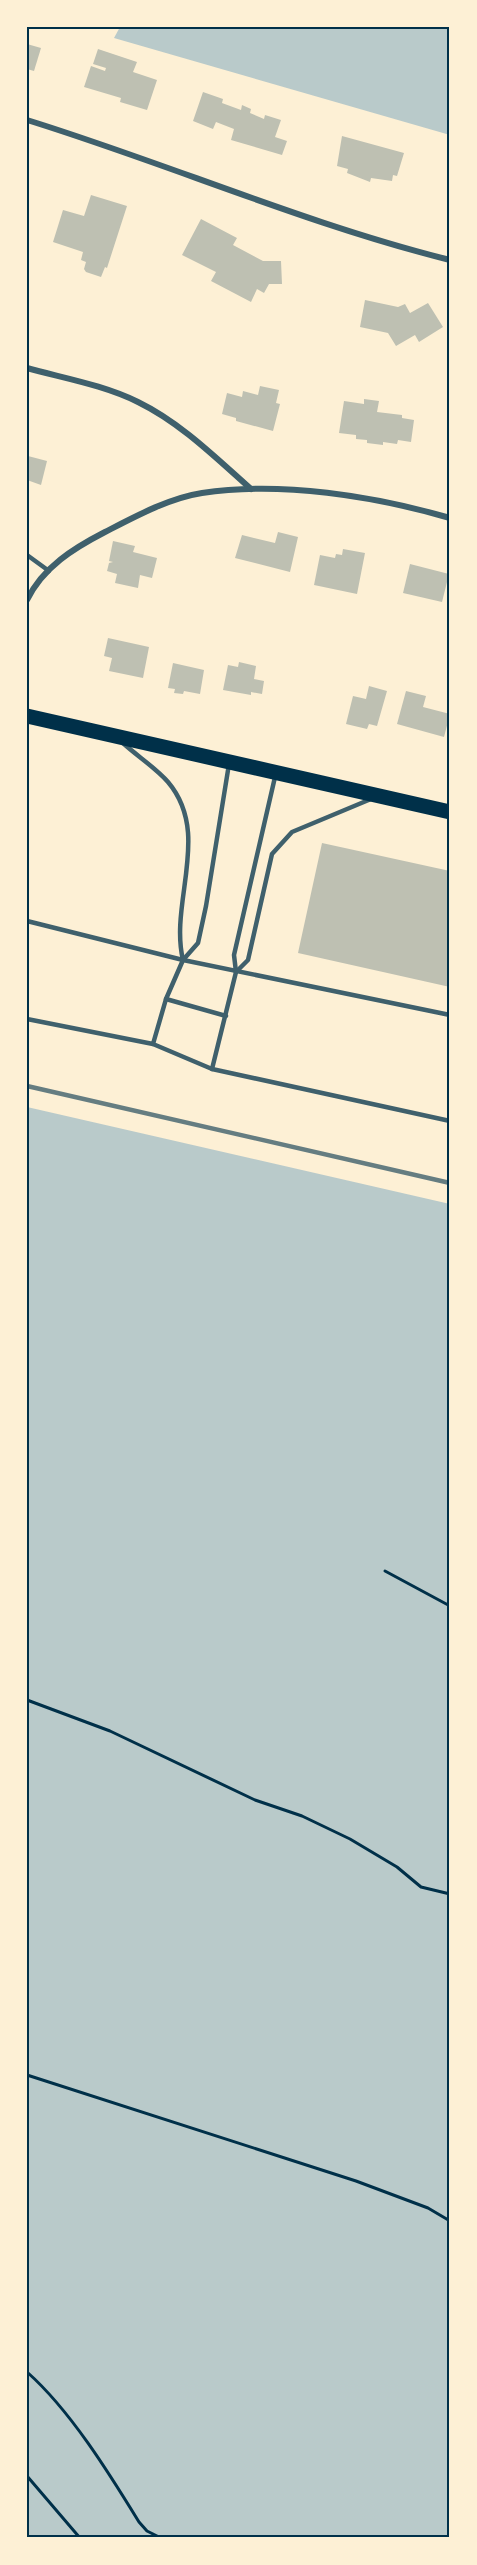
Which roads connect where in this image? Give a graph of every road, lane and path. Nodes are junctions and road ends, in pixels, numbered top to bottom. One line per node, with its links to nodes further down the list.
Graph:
1 (27, 120): 2 (street)
2 (450, 260)
3 (27, 368): 4 (street)
4 (251, 489): 5 (street); 7 (street)
5 (450, 518)
6 (27, 555): 7 (lane)
7 (49, 571): 8 (street)
8 (27, 600)
9 (27, 716): 10 (main road)
10 (116, 738): 11 (main road); 16 (lane)
11 (229, 764): 12 (main road); 16 (lane)
12 (276, 774): 13 (main road); 17 (lane)
13 (376, 796): 14 (main road); 17 (lane)
14 (450, 812)
15 (27, 921): 16 (lane)
16 (183, 960): 17 (lane); 18 (lane)
17 (237, 972): 19 (lane); 20 (lane)
18 (166, 999): 20 (lane); 22 (lane)
19 (450, 1015)
20 (226, 1016): 23 (lane)
21 (27, 1019): 22 (lane)
22 (153, 1044): 23 (lane)
23 (212, 1069): 24 (lane)
24 (450, 1122)
25 (385, 1571): 26 (path)
26 (450, 1606)
27 (27, 1700): 28 (path)
28 (450, 1894)
29 (27, 2075): 30 (path)
30 (450, 2221)
31 (27, 2372): 34 (path)
32 (27, 2476): 33 (path)
33 (80, 2538)
34 (160, 2538)

